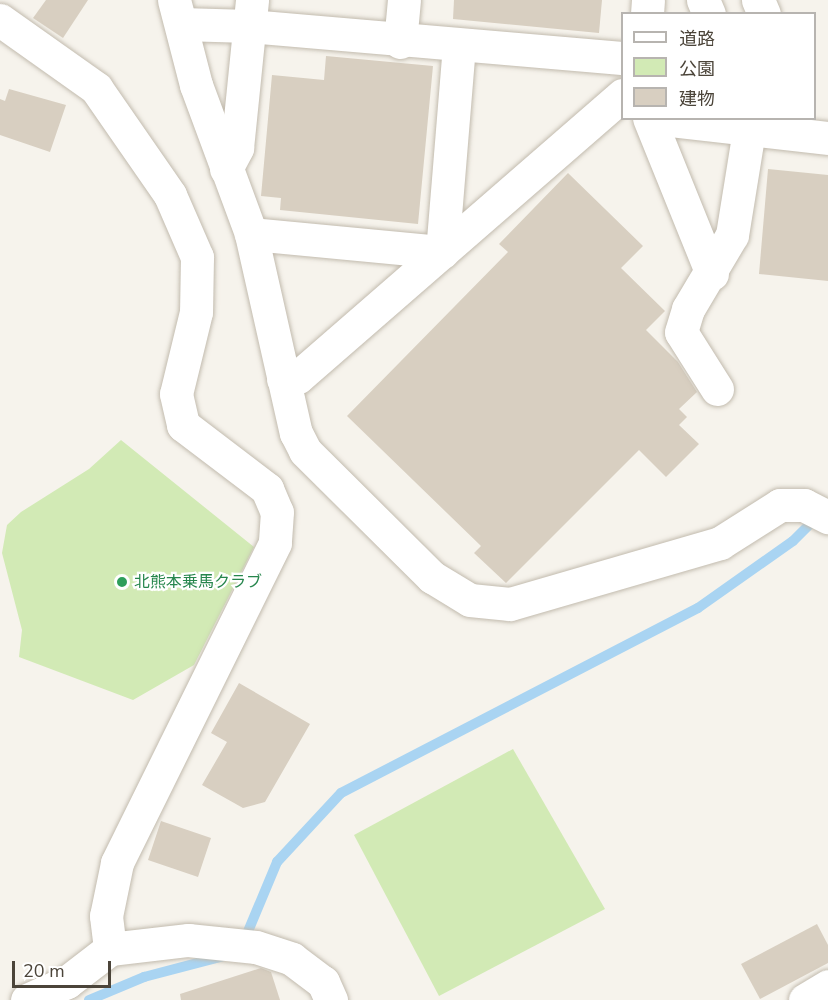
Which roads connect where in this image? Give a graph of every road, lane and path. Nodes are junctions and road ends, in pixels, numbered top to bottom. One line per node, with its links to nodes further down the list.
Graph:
1 (404, 0): 5 (street)
2 (178, 12): 3 (street); 13 (street)
3 (251, 13): 5 (street); 13 (street)
4 (0, 20): 20 (street)
5 (400, 42): 6 (street)
6 (459, 45): 7 (street); 15 (street)
7 (621, 58)
8 (621, 96): 15 (street)
9 (652, 120): 16 (street)
10 (684, 120): 11 (street)
11 (751, 124): 12 (street); 16 (street)
12 (820, 131)
13 (226, 169): 14 (street)
14 (251, 234): 15 (street); 17 (street)
15 (442, 252): 17 (street)
16 (712, 274): 18 (street)
17 (283, 379): 19 (street)
18 (717, 389)
19 (828, 516)
20 (110, 949): 22 (street); 23 (street)
21 (828, 987): 24 (street)
22 (27, 1000)
23 (331, 1000)
24 (805, 1000)

